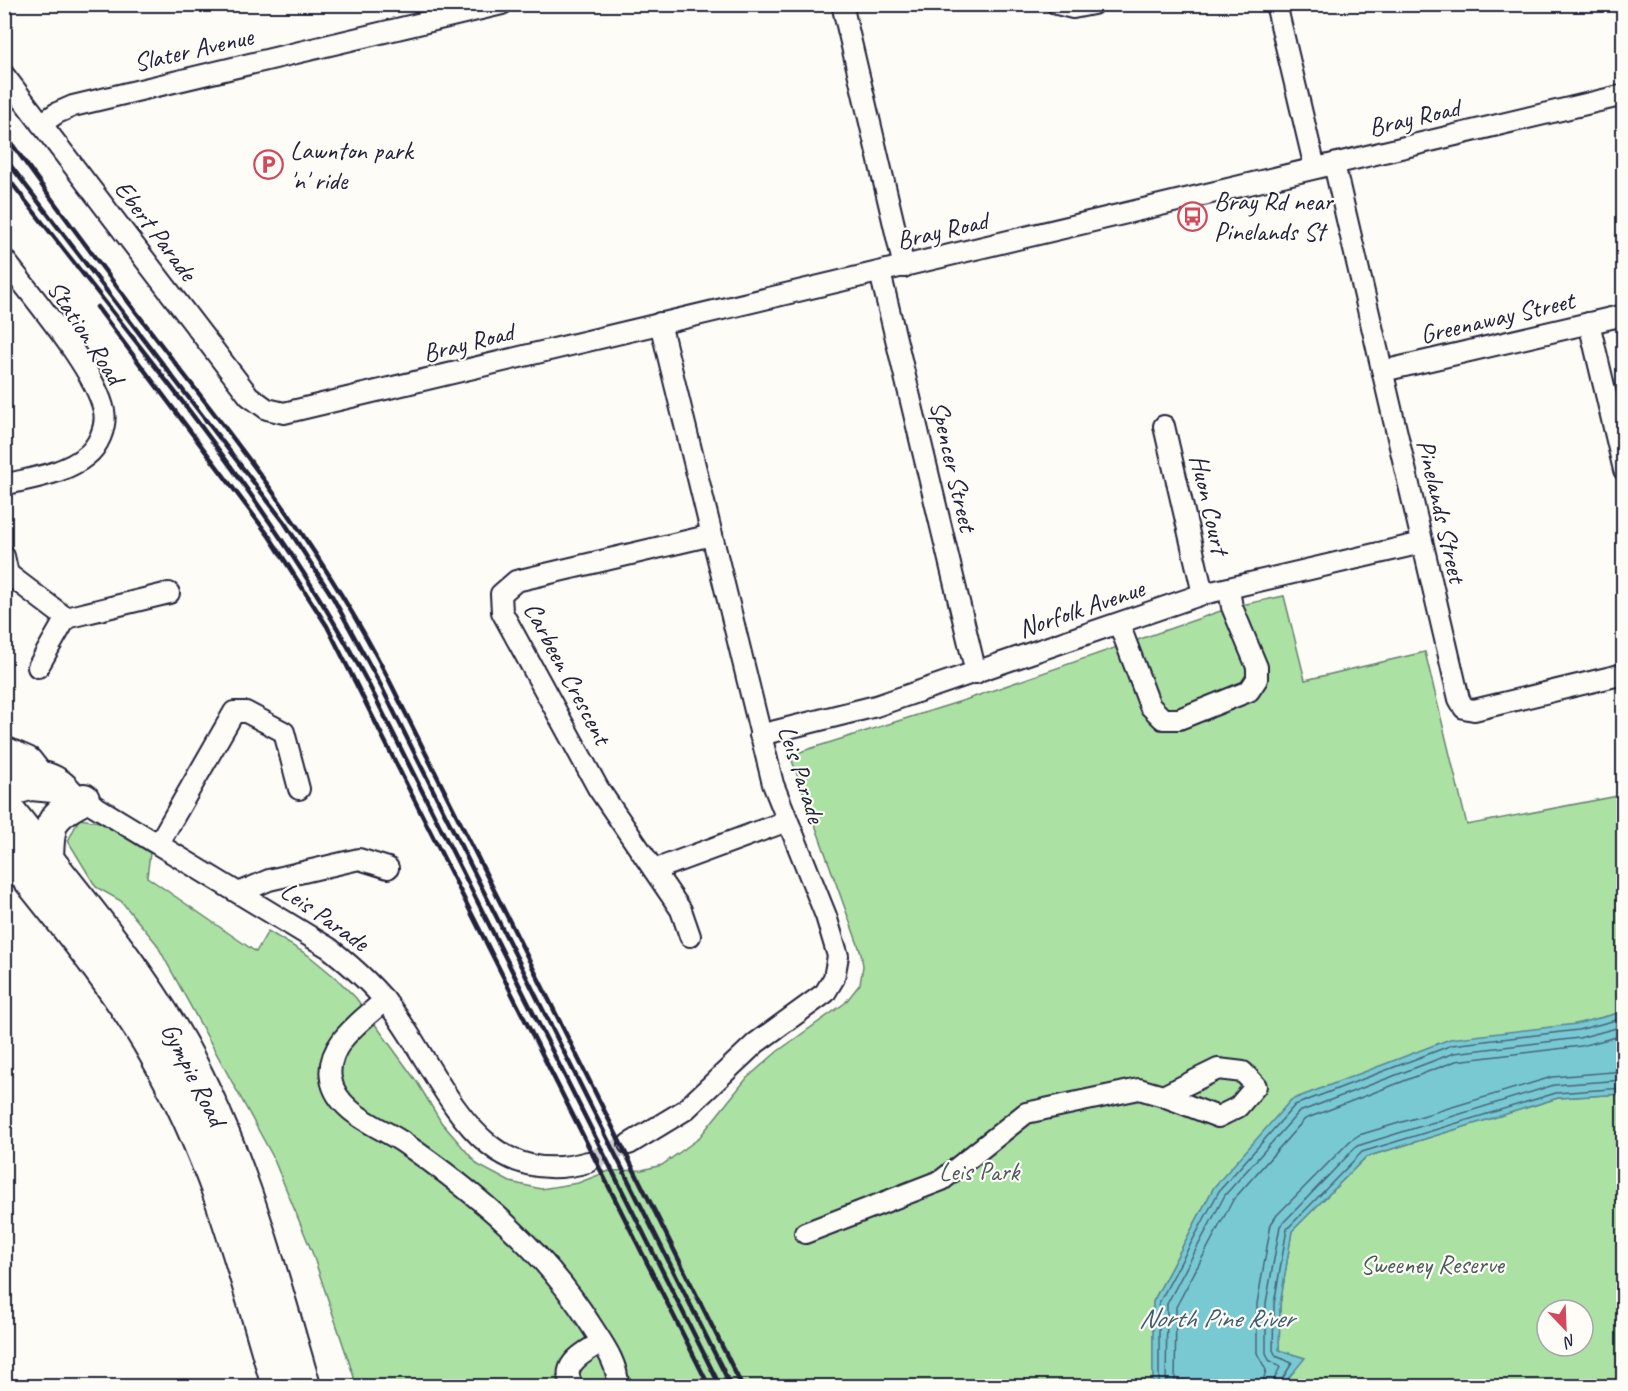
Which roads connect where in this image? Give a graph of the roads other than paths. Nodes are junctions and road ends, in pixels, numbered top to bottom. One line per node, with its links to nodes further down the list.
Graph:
1 (502, 4): 8 (street, Slater Avenue)
2 (842, 4): 11 (street)
3 (1057, 4): 4 (street)
4 (1093, 4)
5 (1276, 4): 9 (street, Pinelands Street)
6 (4, 75): 8 (street, Ebert Parade)
7 (1623, 95): 9 (street, Bray Road)
8 (41, 124): 17 (street, Ebert Parade)
9 (1324, 166): 11 (street, Bray Road); 16 (street, Pinelands Street)
10 (4, 259): 20 (street, Station Road)
11 (904, 267): 12 (street, Bray Road)
12 (880, 272): 14 (street, Bray Road); 30 (street, Spencer Street)
13 (1623, 315): 15 (street, Greenaway Street)
14 (660, 323): 17 (street, Bray Road); 21 (street, Leis Parade)
15 (1589, 324): 16 (street, Greenaway Street); 19 (street)
16 (1383, 371): 22 (street, Pinelands Street)
17 (272, 411)
18 (1164, 426): 26 (street, Huon Court)
19 (1623, 470)
20 (4, 485)
21 (712, 535): 32 (street, Leis Parade); 45 (street, Carbeen Crescent)
22 (1422, 543): 24 (street, Norfolk Avenue); 31 (street, Pinelands Street)
23 (4, 556): 27 (street)
24 (1229, 590): 26 (street, Norfolk Avenue); 28 (street)
25 (169, 593): 27 (street)
26 (1203, 594): 28 (street, Norfolk Avenue)
27 (66, 618): 29 (street)
28 (1119, 624): 30 (street, Norfolk Avenue)
29 (38, 667)
30 (975, 673): 32 (street, Norfolk Avenue)
31 (1623, 674)
32 (760, 735): 40 (street, Leis Parade)
33 (4, 752): 34 (highway)
34 (34, 771): 35 (street); 37 (street, Leis Parade)
35 (4, 780)
36 (299, 789): 41 (street)
37 (80, 796): 38 (street, Leis Parade); 41 (street, Leis Parade); 43 (highway)
38 (4, 797)
39 (4, 803): 43 (highway, Gympie Road)
40 (787, 821): 45 (street); 50 (street, Leis Parade)
41 (159, 843): 46 (street, Leis Parade)
42 (4, 849): 54 (highway, Gympie Road)
43 (48, 859): 55 (highway, Gympie Road)
44 (387, 868): 46 (street)
45 (654, 870): 47 (street, Carbeen Crescent)
46 (240, 892): 48 (street, Leis Parade)
47 (690, 936)
48 (385, 1000): 51 (street, Leis Parade); 53 (street)
49 (1163, 1096): 52 (street)
50 (628, 1144)
51 (588, 1162)
52 (805, 1233)
53 (601, 1342): 56 (street); 57 (street)
54 (277, 1386)
55 (305, 1386)
56 (573, 1386)
57 (618, 1386)

